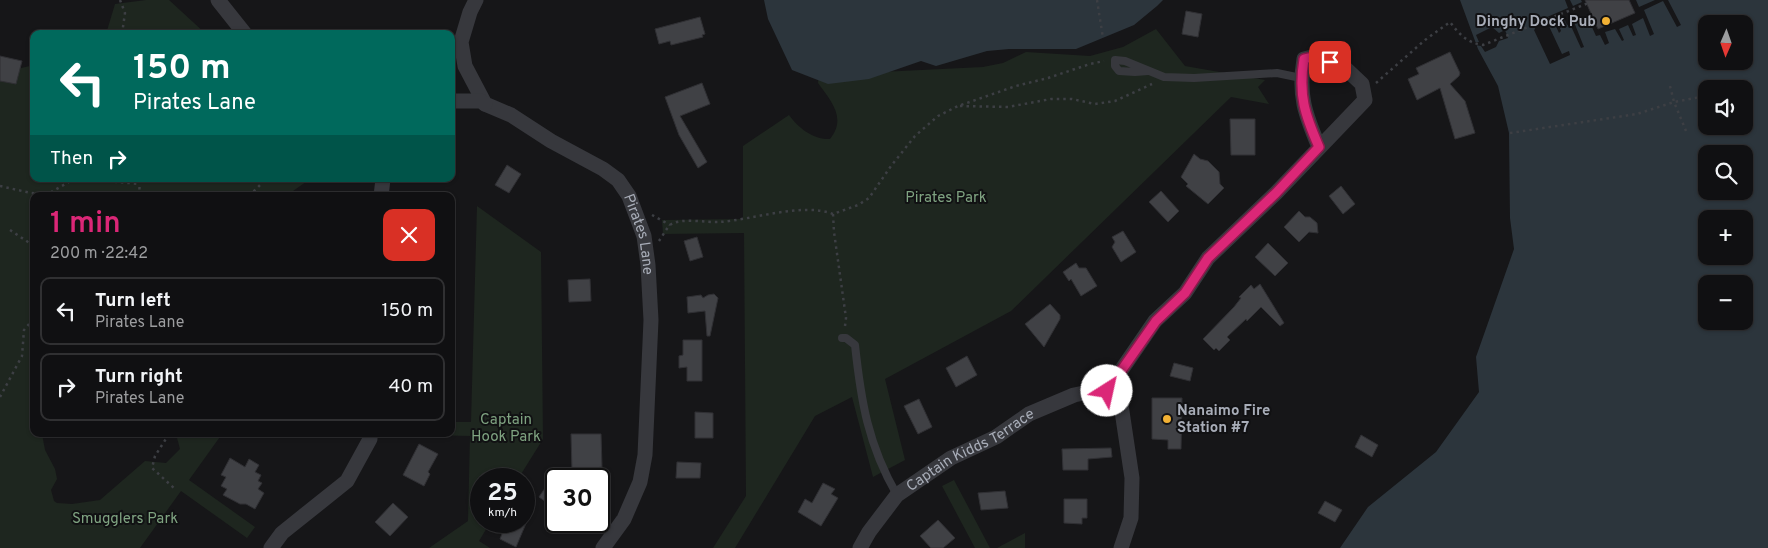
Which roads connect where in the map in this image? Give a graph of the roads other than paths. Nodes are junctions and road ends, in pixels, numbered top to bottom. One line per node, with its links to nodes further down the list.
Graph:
1 (218, 0): 3 (street)
2 (476, 0): 7 (street)
3 (242, 30)
4 (1115, 60): 5 (lane)
5 (1300, 78): 8 (street); 8 (street)
6 (455, 101): 7 (street, Pirates Lane)
7 (485, 104): 14 (street, Pirates Lane)
8 (1319, 147): 10 (street)
9 (844, 338): 12 (lane)
10 (1107, 391): 12 (street, Captain Kidds Terrace); 16 (street)
11 (370, 437): 13 (street)
12 (897, 495): 15 (street, Captain Kidds Terrace)
13 (270, 548)
14 (604, 548)
15 (860, 548)
16 (1121, 548)

